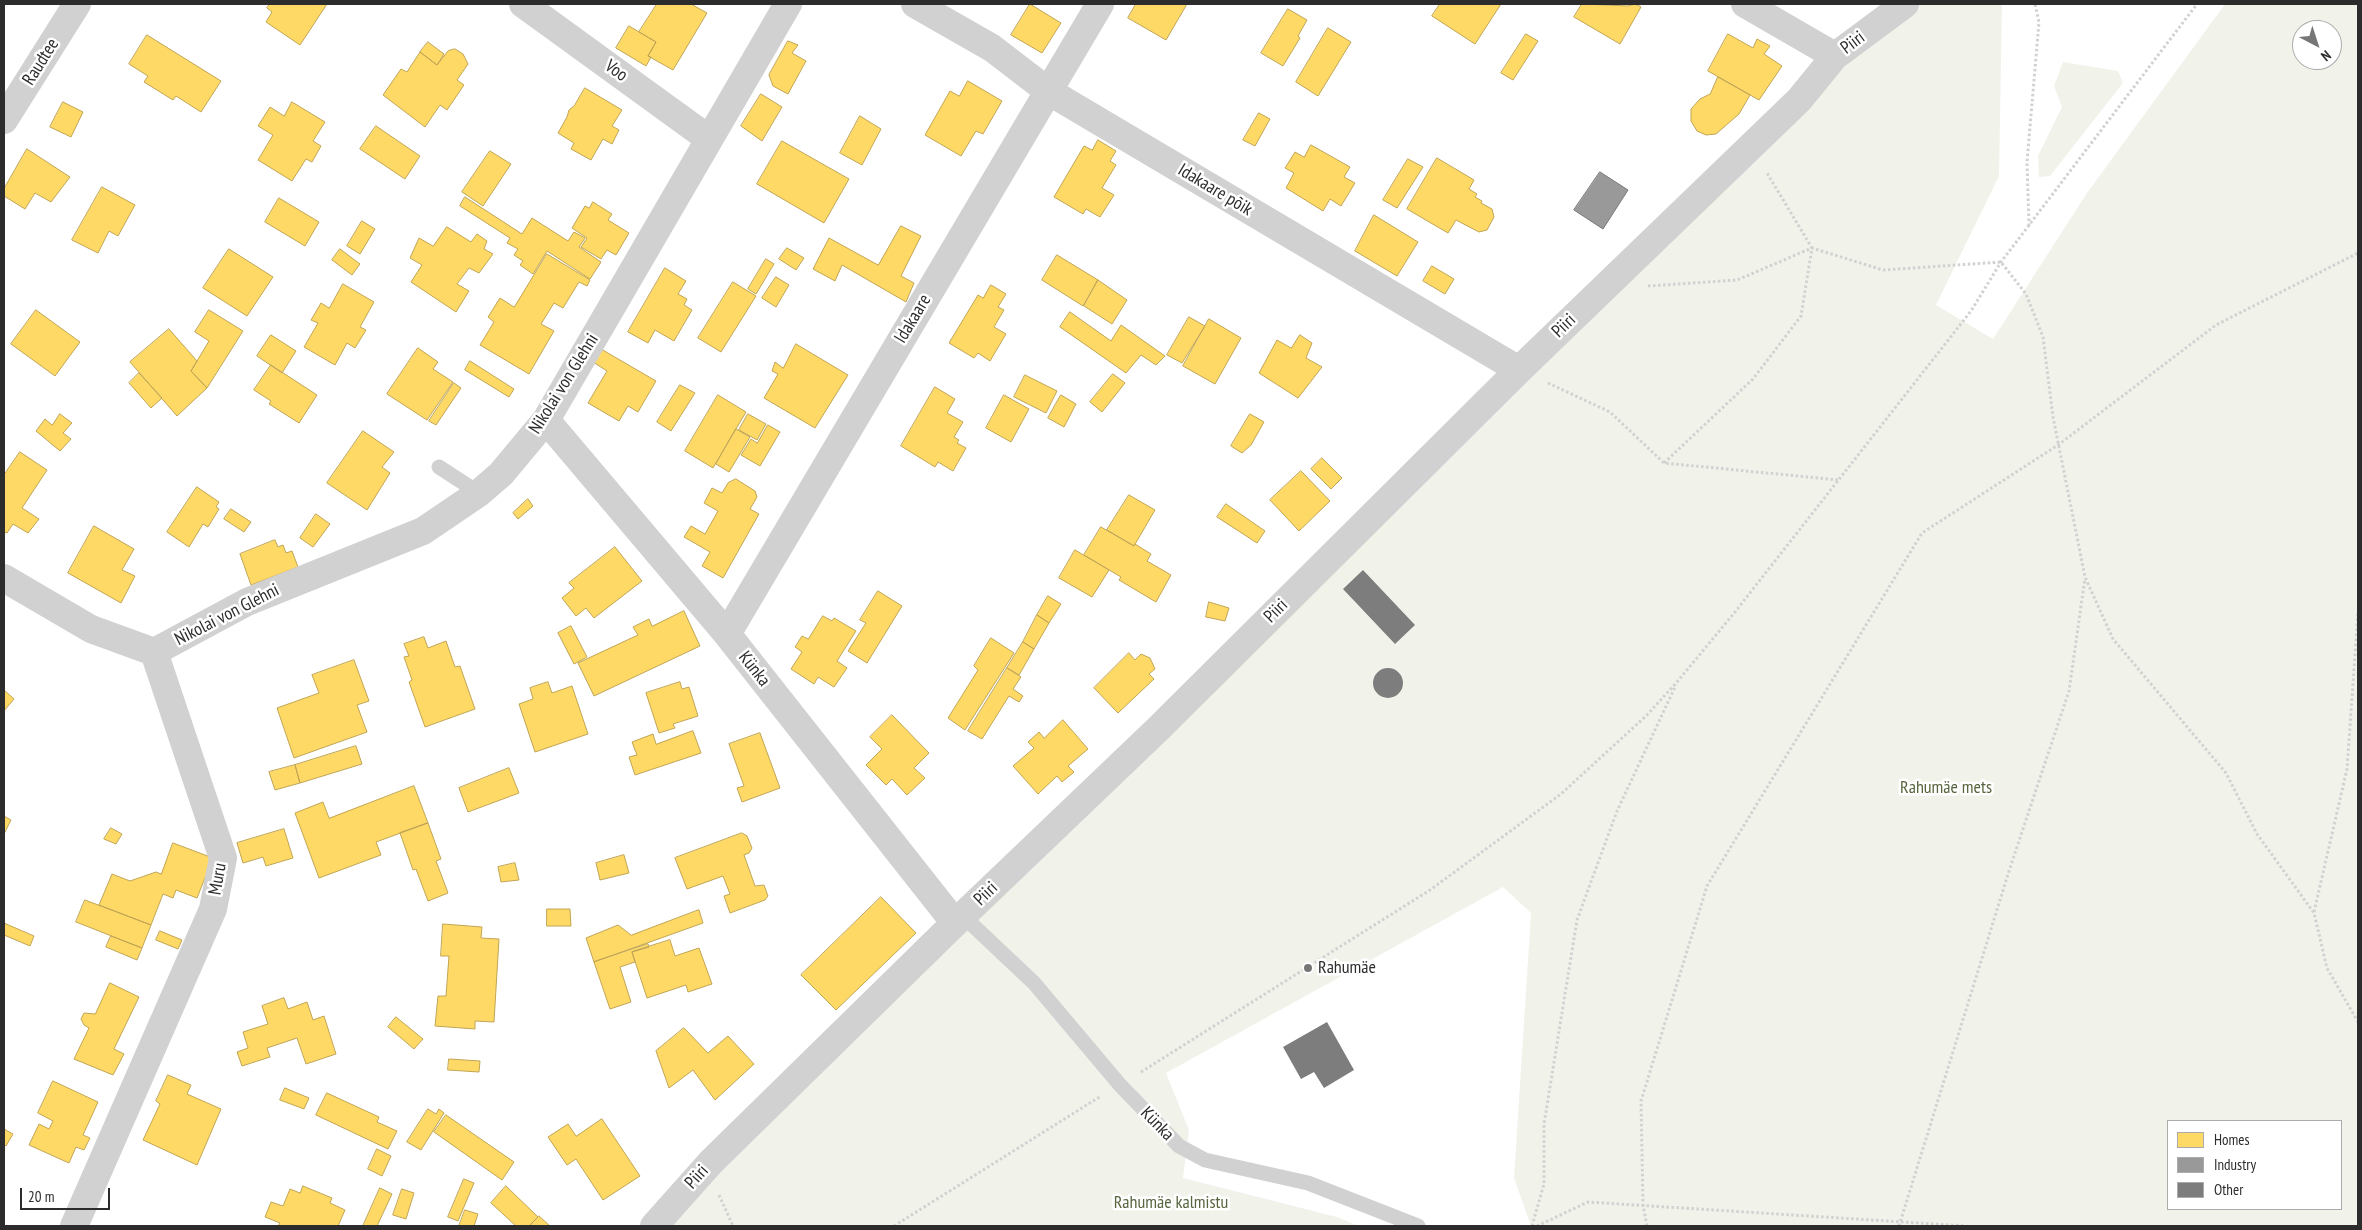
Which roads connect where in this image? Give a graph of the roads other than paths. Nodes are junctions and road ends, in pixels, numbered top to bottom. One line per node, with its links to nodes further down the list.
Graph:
1 (77, 4): 10 (street, Raudtee)
2 (524, 4): 11 (street, Voo)
3 (788, 4): 11 (street, Nikolai von Glehni)
4 (914, 4): 9 (street, Idakaare põik)
5 (1100, 4): 9 (street, Idakaare)
6 (1745, 4): 8 (street)
7 (1905, 4): 8 (street, Piiri)
8 (1835, 56): 12 (street, Piiri)
9 (1048, 91): 12 (street, Idakaare põik); 17 (street, Idakaare)
10 (4, 120)
11 (709, 138): 13 (street, Nikolai von Glehni)
12 (1519, 370): 19 (street, Piiri)
13 (546, 420): 15 (street, Nikolai von Glehni); 17 (street, Künka)
14 (439, 468): 15 (lane)
15 (479, 493): 18 (street, Nikolai von Glehni)
16 (4, 578): 18 (street)
17 (727, 634): 19 (street, Künka)
18 (154, 652): 20 (street, Muru)
19 (959, 920): 21 (street, Piiri); 22 (lane, Künka)
20 (74, 1226)
21 (654, 1226)
22 (1418, 1226)

